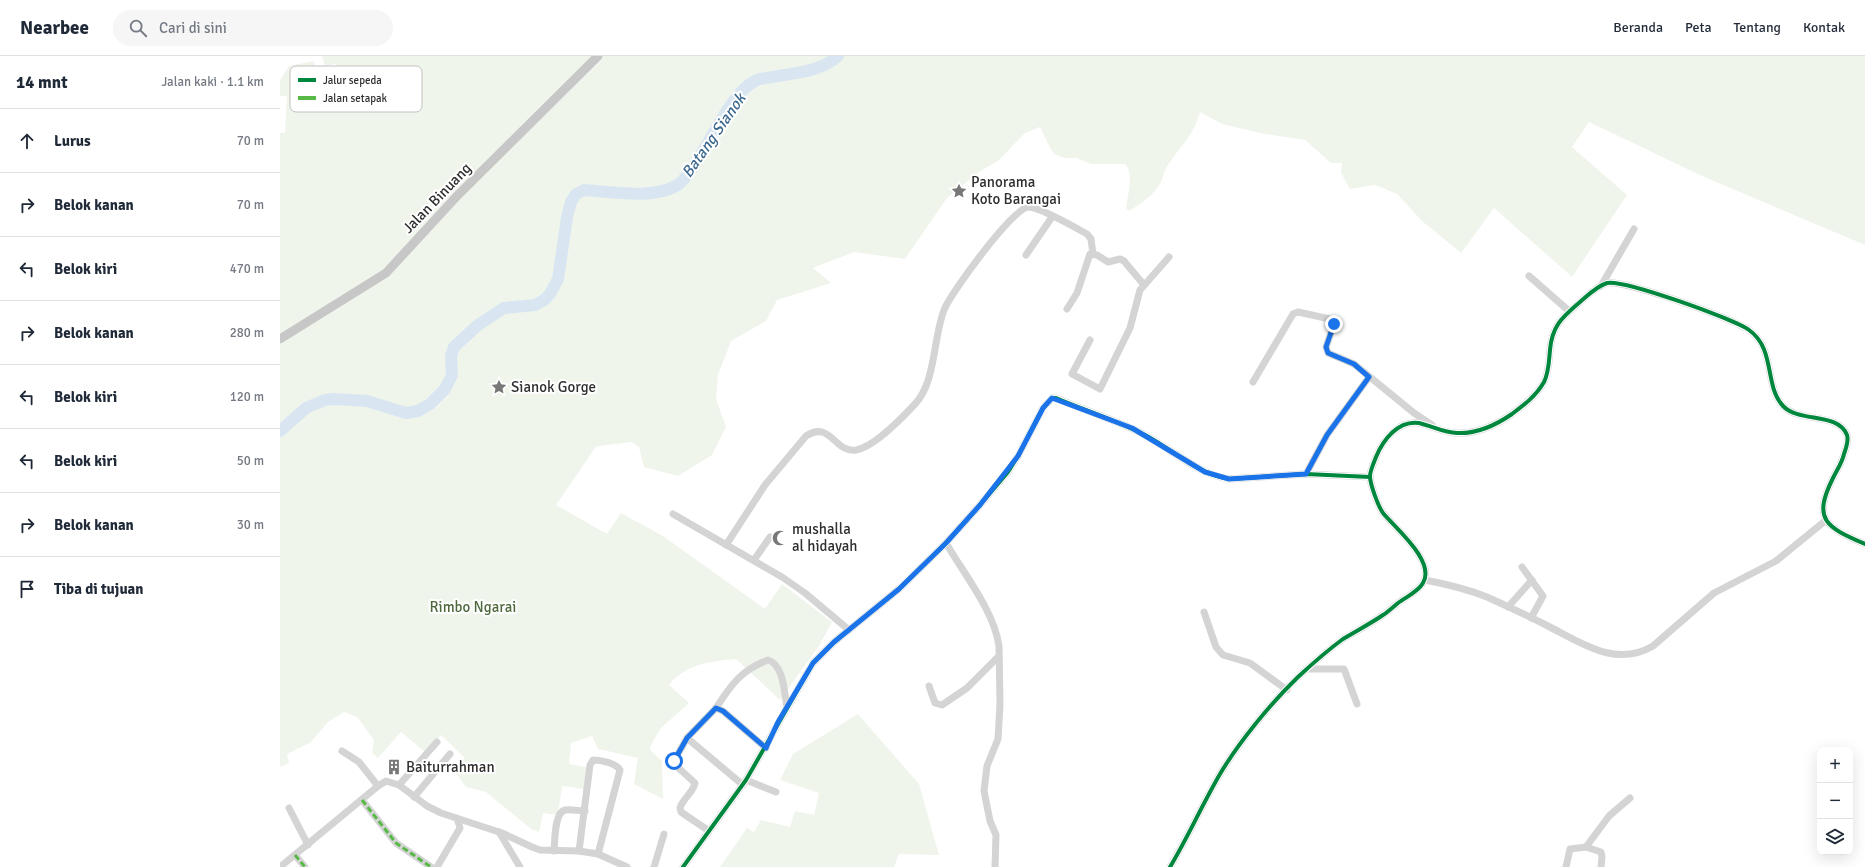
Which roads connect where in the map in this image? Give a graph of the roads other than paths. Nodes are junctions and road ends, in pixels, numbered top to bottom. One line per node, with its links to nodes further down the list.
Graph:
1 (598, 56): 12 (main road, Jalan Binuang)
2 (1052, 217): 4 (street); 5 (street); 24 (street)
3 (1634, 229): 9 (street)
4 (1093, 254): 8 (street); 10 (street)
5 (1026, 255)
6 (1169, 257): 8 (street)
7 (1529, 276): 11 (street)
8 (1144, 285): 13 (street)
9 (1601, 286): 11 (street); 20 (street)
10 (1067, 309)
11 (1569, 311): 16 (street)
12 (280, 339)
13 (1090, 340)
14 (1369, 377): 15 (street); 16 (street); 17 (street)
15 (1253, 382)
16 (1439, 430): 18 (street)
17 (1306, 474): 18 (street); 22 (street)
18 (1370, 477): 27 (street)
19 (673, 514): 24 (street)
20 (1825, 520): 23 (street); 31 (street)
21 (770, 537): 25 (street)
22 (946, 543): 32 (street); 33 (street)
23 (1865, 544)
24 (726, 545): 25 (street)
25 (754, 560): 32 (street)
26 (1522, 567): 28 (street)
27 (1425, 580): 29 (street); 34 (street)
28 (1532, 580): 29 (street); 31 (street)
29 (1508, 607): 31 (street)
30 (1204, 612): 36 (street)
31 (1531, 618)
32 (849, 630): 38 (street)
33 (998, 657): 35 (street); 74 (street)
34 (1309, 669): 36 (street); 37 (street)
35 (929, 686)
36 (1287, 690): 75 (street)
37 (1356, 704)
38 (787, 707): 39 (street); 42 (street)
39 (716, 708): 40 (street); 42 (street)
40 (687, 738): 45 (street); 57 (street)
41 (437, 742): 46 (street)
42 (766, 748): 45 (street)
43 (342, 751): 47 (street)
44 (450, 754): 49 (street)
45 (744, 782): 48 (street); 57 (street)
46 (399, 784): 47 (street); 49 (street)
47 (378, 786): 51 (street)
48 (776, 792)
49 (414, 797): 54 (street)
50 (1630, 798): 61 (street)
51 (362, 800): 60 (street); 68 (street)
52 (289, 808): 60 (street)
53 (584, 811): 62 (street); 63 (street); 64 (street)
54 (457, 818): 55 (street); 56 (street)
55 (465, 822): 56 (street); 58 (street)
56 (460, 828): 69 (street)
57 (709, 831): 73 (street)
58 (499, 832): 62 (street); 70 (street)
59 (664, 834): 72 (street)
60 (308, 844): 65 (street)
61 (1586, 847): 76 (street); 77 (street)
62 (554, 851): 63 (street)
63 (579, 851): 64 (street)
64 (598, 854): 71 (street)
65 (295, 855): 66 (street); 67 (street)
66 (280, 867)
67 (305, 867)
68 (431, 867)
69 (437, 867)
70 (520, 867)
71 (627, 867)
72 (654, 867)
73 (683, 867)
74 (995, 867)
75 (1170, 867)
76 (1566, 867)
77 (1601, 867)

